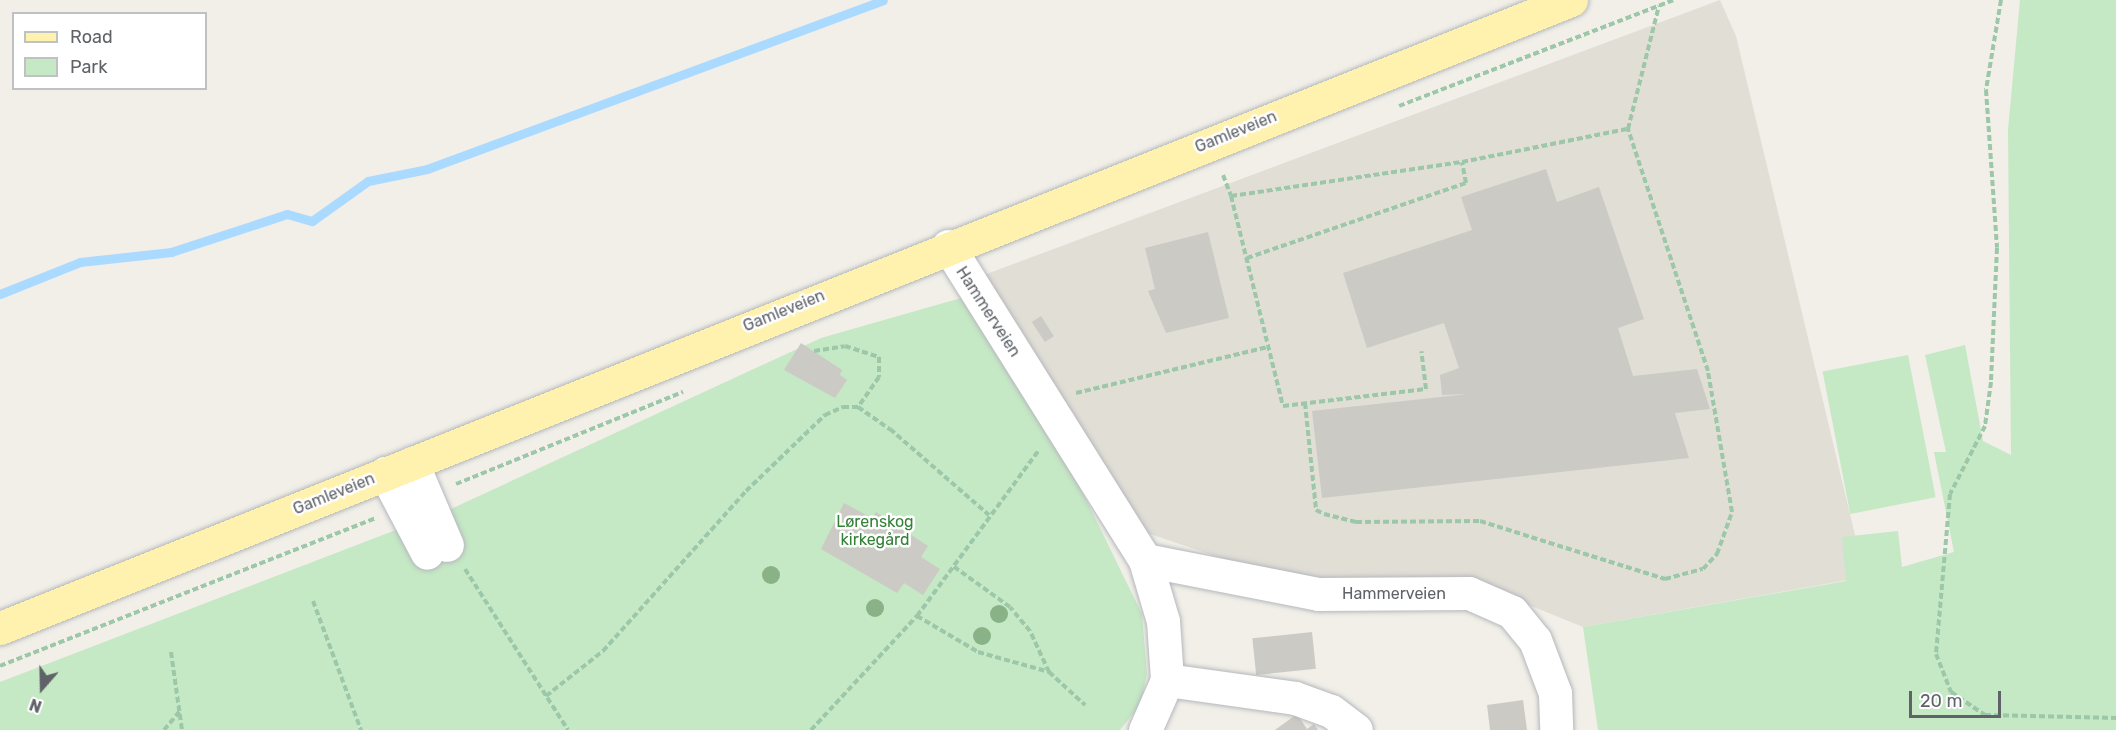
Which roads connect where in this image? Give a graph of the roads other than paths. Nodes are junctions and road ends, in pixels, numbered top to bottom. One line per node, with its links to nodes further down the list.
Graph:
1 (1570, 0): 2 (main road, Gamleveien)
2 (948, 246): 3 (main road, Gamleveien); 5 (street, Hammerveien)
3 (399, 468): 4 (street); 6 (main road, Gamleveien)
4 (437, 549)
5 (1144, 560): 7 (street, Hammerveien); 10 (street, Hammerveien)
6 (0, 627)
7 (1167, 680): 8 (street, Hammerveien); 9 (street)
8 (1145, 730)
9 (1356, 730)
10 (1556, 730)

